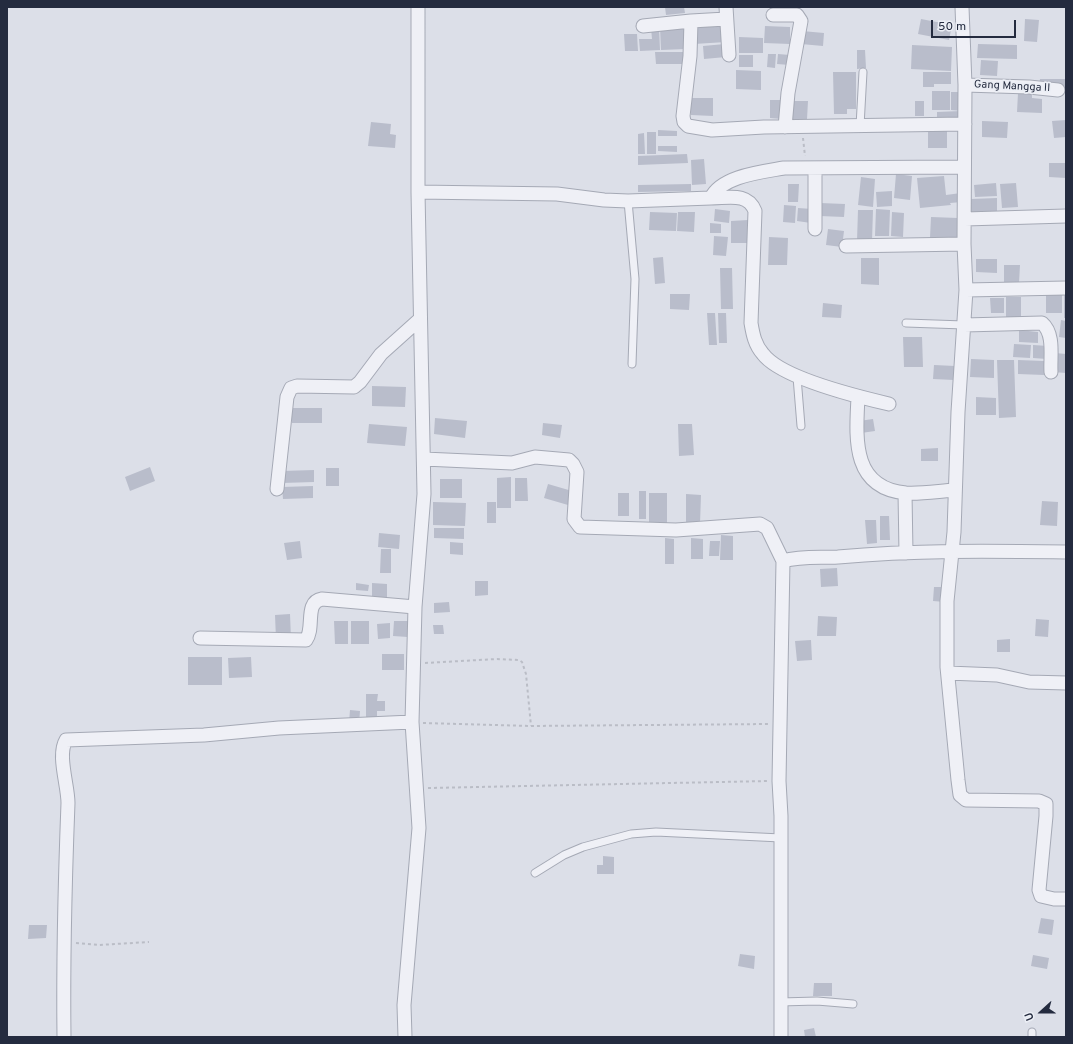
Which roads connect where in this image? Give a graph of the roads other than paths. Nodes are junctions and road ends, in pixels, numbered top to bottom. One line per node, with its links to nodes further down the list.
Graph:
1 (418, 7): 16 (street)
2 (962, 7): 9 (street)
3 (726, 13): 5 (street); 7 (street)
4 (773, 15): 12 (street)
5 (691, 20): 6 (street); 12 (street)
6 (643, 26)
7 (729, 55)
8 (863, 72): 13 (lane)
9 (965, 85): 10 (street, Gang Mangga II); 11 (street)
10 (1058, 90)
11 (965, 124): 13 (street); 14 (street)
12 (785, 126): 13 (street)
13 (860, 126)
14 (964, 167): 15 (street); 20 (street)
15 (810, 168): 17 (street); 21 (street)
16 (418, 192): 18 (street); 26 (street)
17 (711, 198): 18 (street); 31 (street)
18 (628, 201): 29 (lane)
19 (1066, 216): 20 (street)
20 (965, 219): 22 (street)
21 (815, 229)
22 (964, 244): 23 (street); 25 (street)
23 (846, 246)
24 (1066, 288): 25 (street)
25 (966, 290): 28 (street)
26 (420, 319): 35 (street); 36 (street)
27 (906, 323): 28 (lane)
28 (964, 325): 30 (street); 37 (street)
29 (632, 364)
30 (1051, 372)
31 (797, 377): 32 (street); 34 (lane)
32 (858, 397): 33 (street); 38 (street)
33 (889, 404)
34 (801, 426)
35 (424, 459): 42 (street); 43 (street)
36 (277, 489)
37 (955, 490): 38 (street); 39 (street)
38 (906, 493): 41 (street)
39 (952, 551): 40 (street); 41 (street); 45 (street)
40 (1066, 552)
41 (906, 553): 42 (street)
42 (783, 560): 48 (street)
43 (415, 607): 44 (street); 47 (street)
44 (200, 638)
45 (948, 673): 46 (street); 50 (street)
46 (1066, 683)
47 (412, 722): 53 (street); 54 (street)
48 (781, 838): 49 (lane); 51 (street)
49 (535, 873)
50 (1066, 899)
51 (780, 1002): 52 (lane); 55 (street)
52 (853, 1004)
53 (64, 1037)
54 (404, 1037)
55 (781, 1037)

